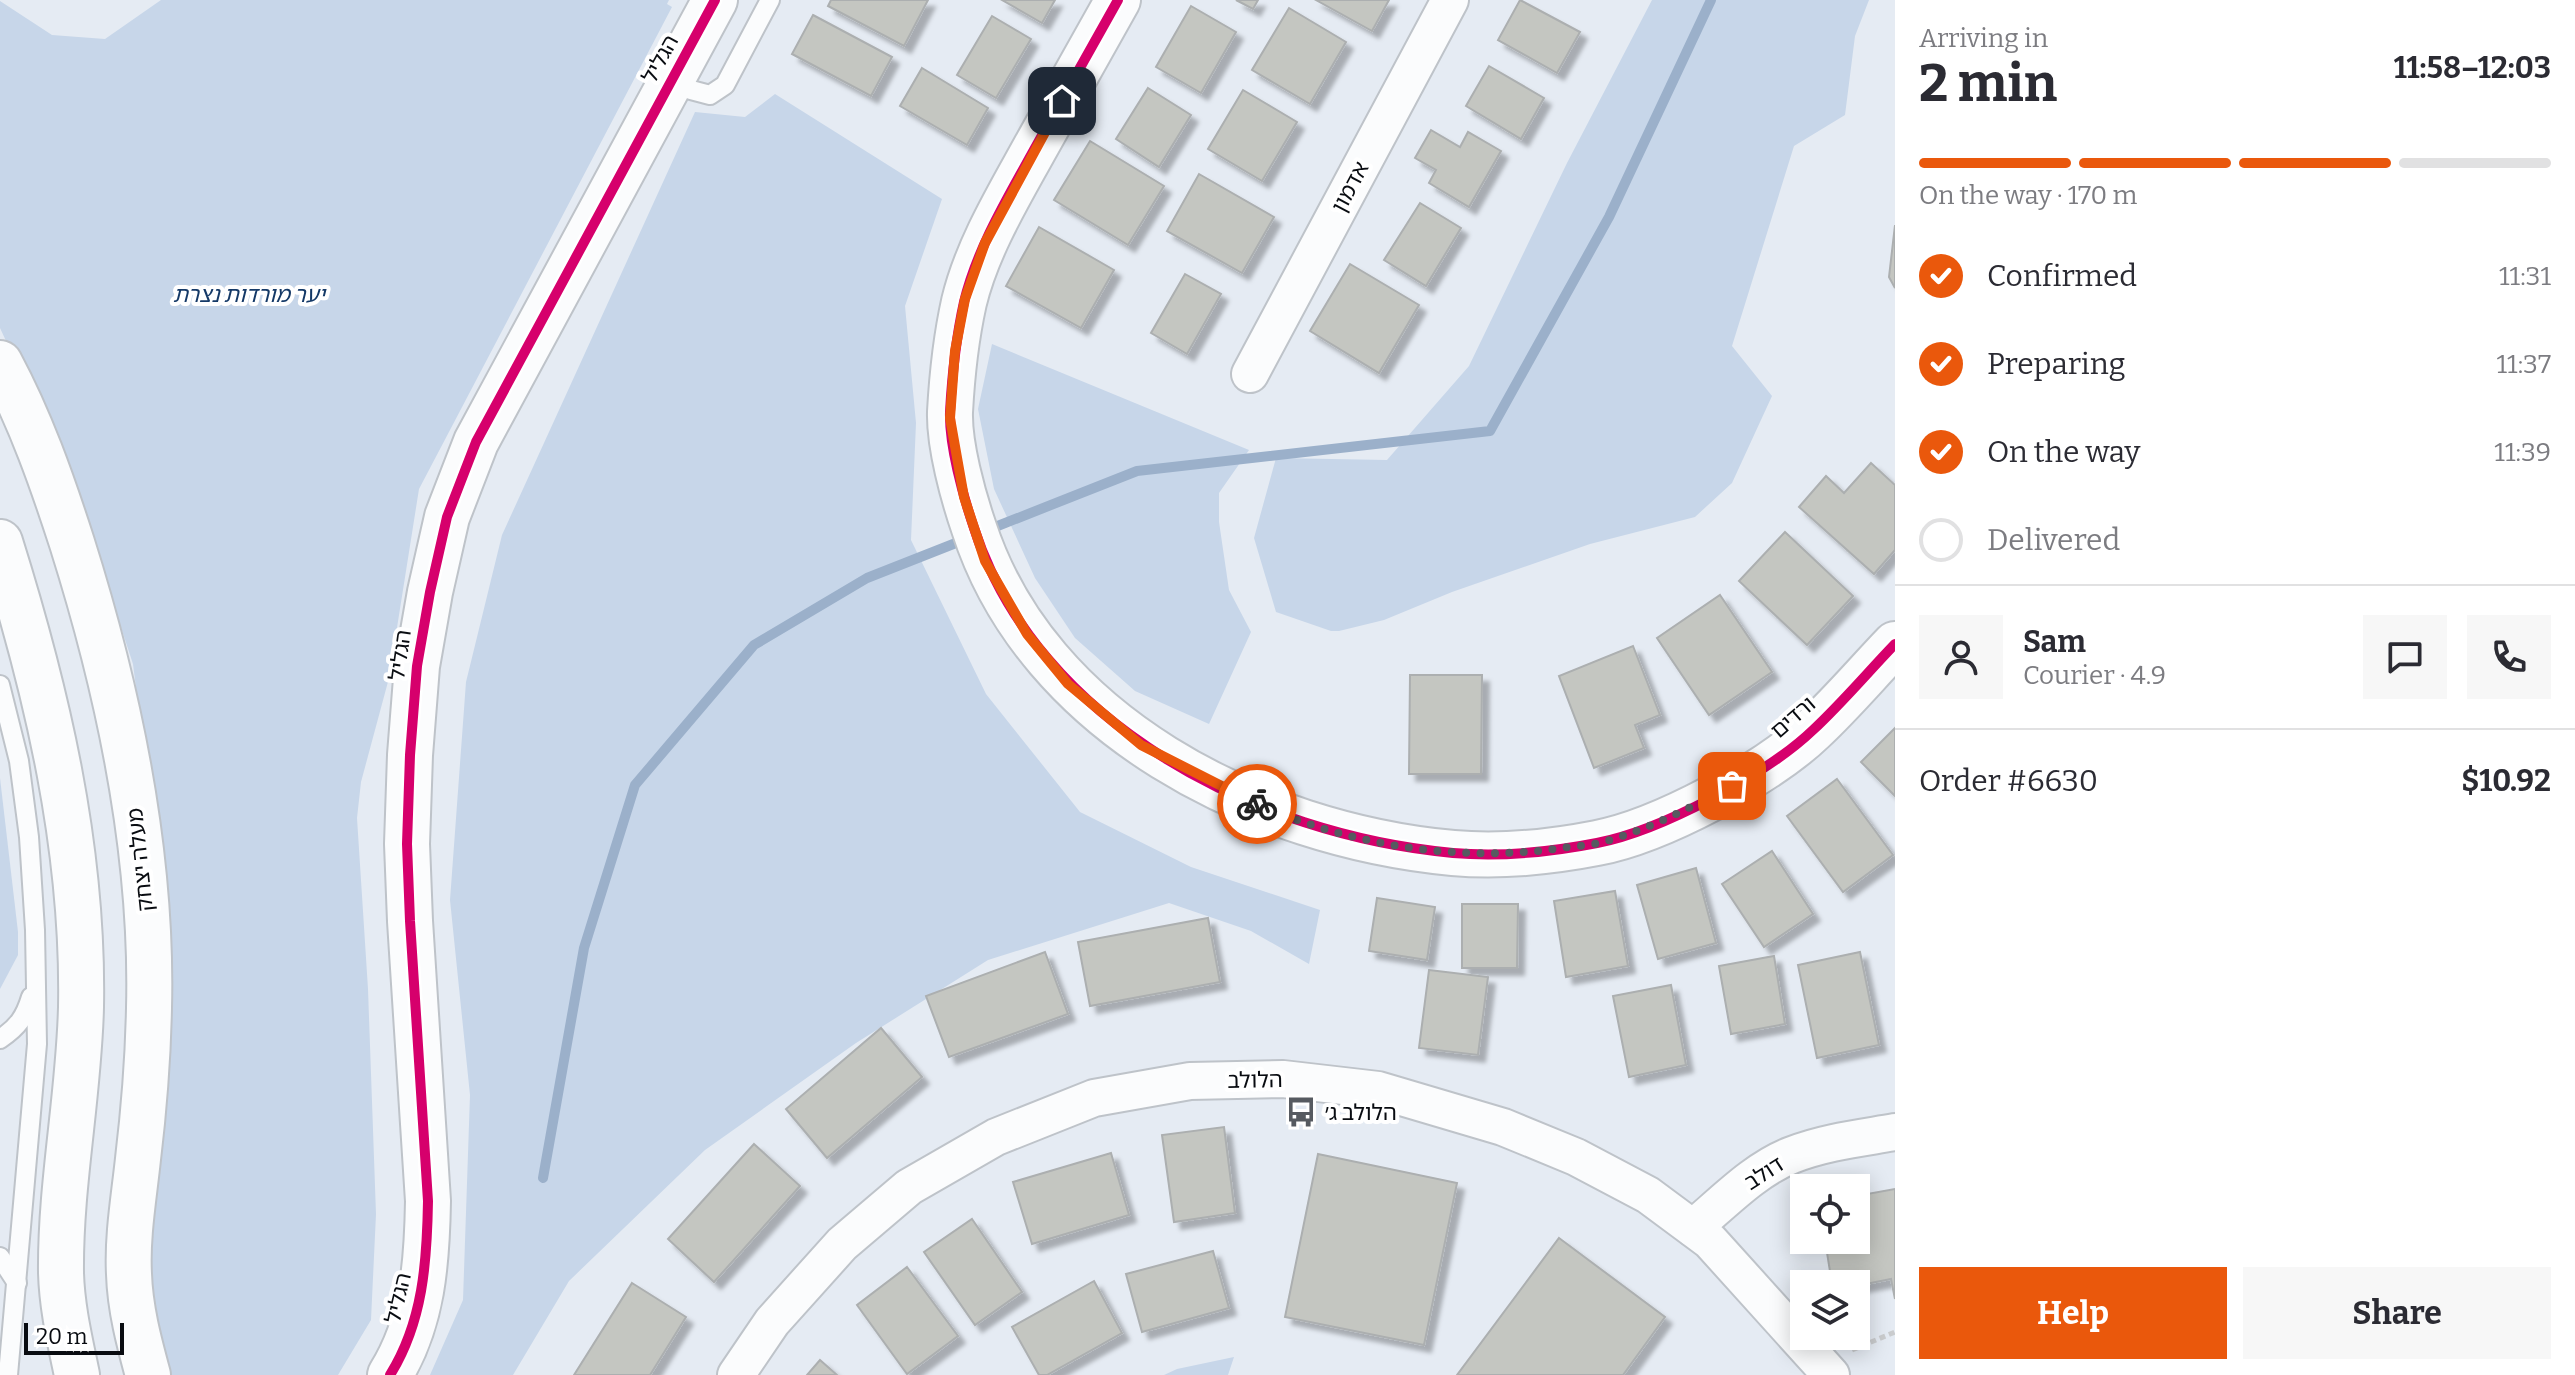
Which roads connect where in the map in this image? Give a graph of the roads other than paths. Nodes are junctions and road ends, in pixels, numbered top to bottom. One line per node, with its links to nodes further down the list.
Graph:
1 (715, 0): 5 (street, הגליל)
2 (770, 0): 5 (lane)
3 (1118, 0): 9 (street, ורדים)
4 (1440, 3): 7 (street, אדמון)
5 (671, 81): 21 (street, הגליל)
6 (0, 363): 20 (street, מעלה יצחק)
7 (1250, 374)
8 (0, 542): 19 (street)
9 (1895, 644)
10 (0, 685): 11 (lane)
11 (36, 983): 12 (lane); 16 (lane)
12 (0, 1039)
13 (1895, 1132): 14 (street, דולב)
14 (1693, 1228): 17 (street, הלולב); 22 (street, הלולב)
15 (0, 1257): 16 (lane)
16 (17, 1283): 18 (lane)
17 (1826, 1369)
18 (8, 1375)
19 (77, 1375)
20 (148, 1375)
21 (390, 1375)
22 (736, 1375)

